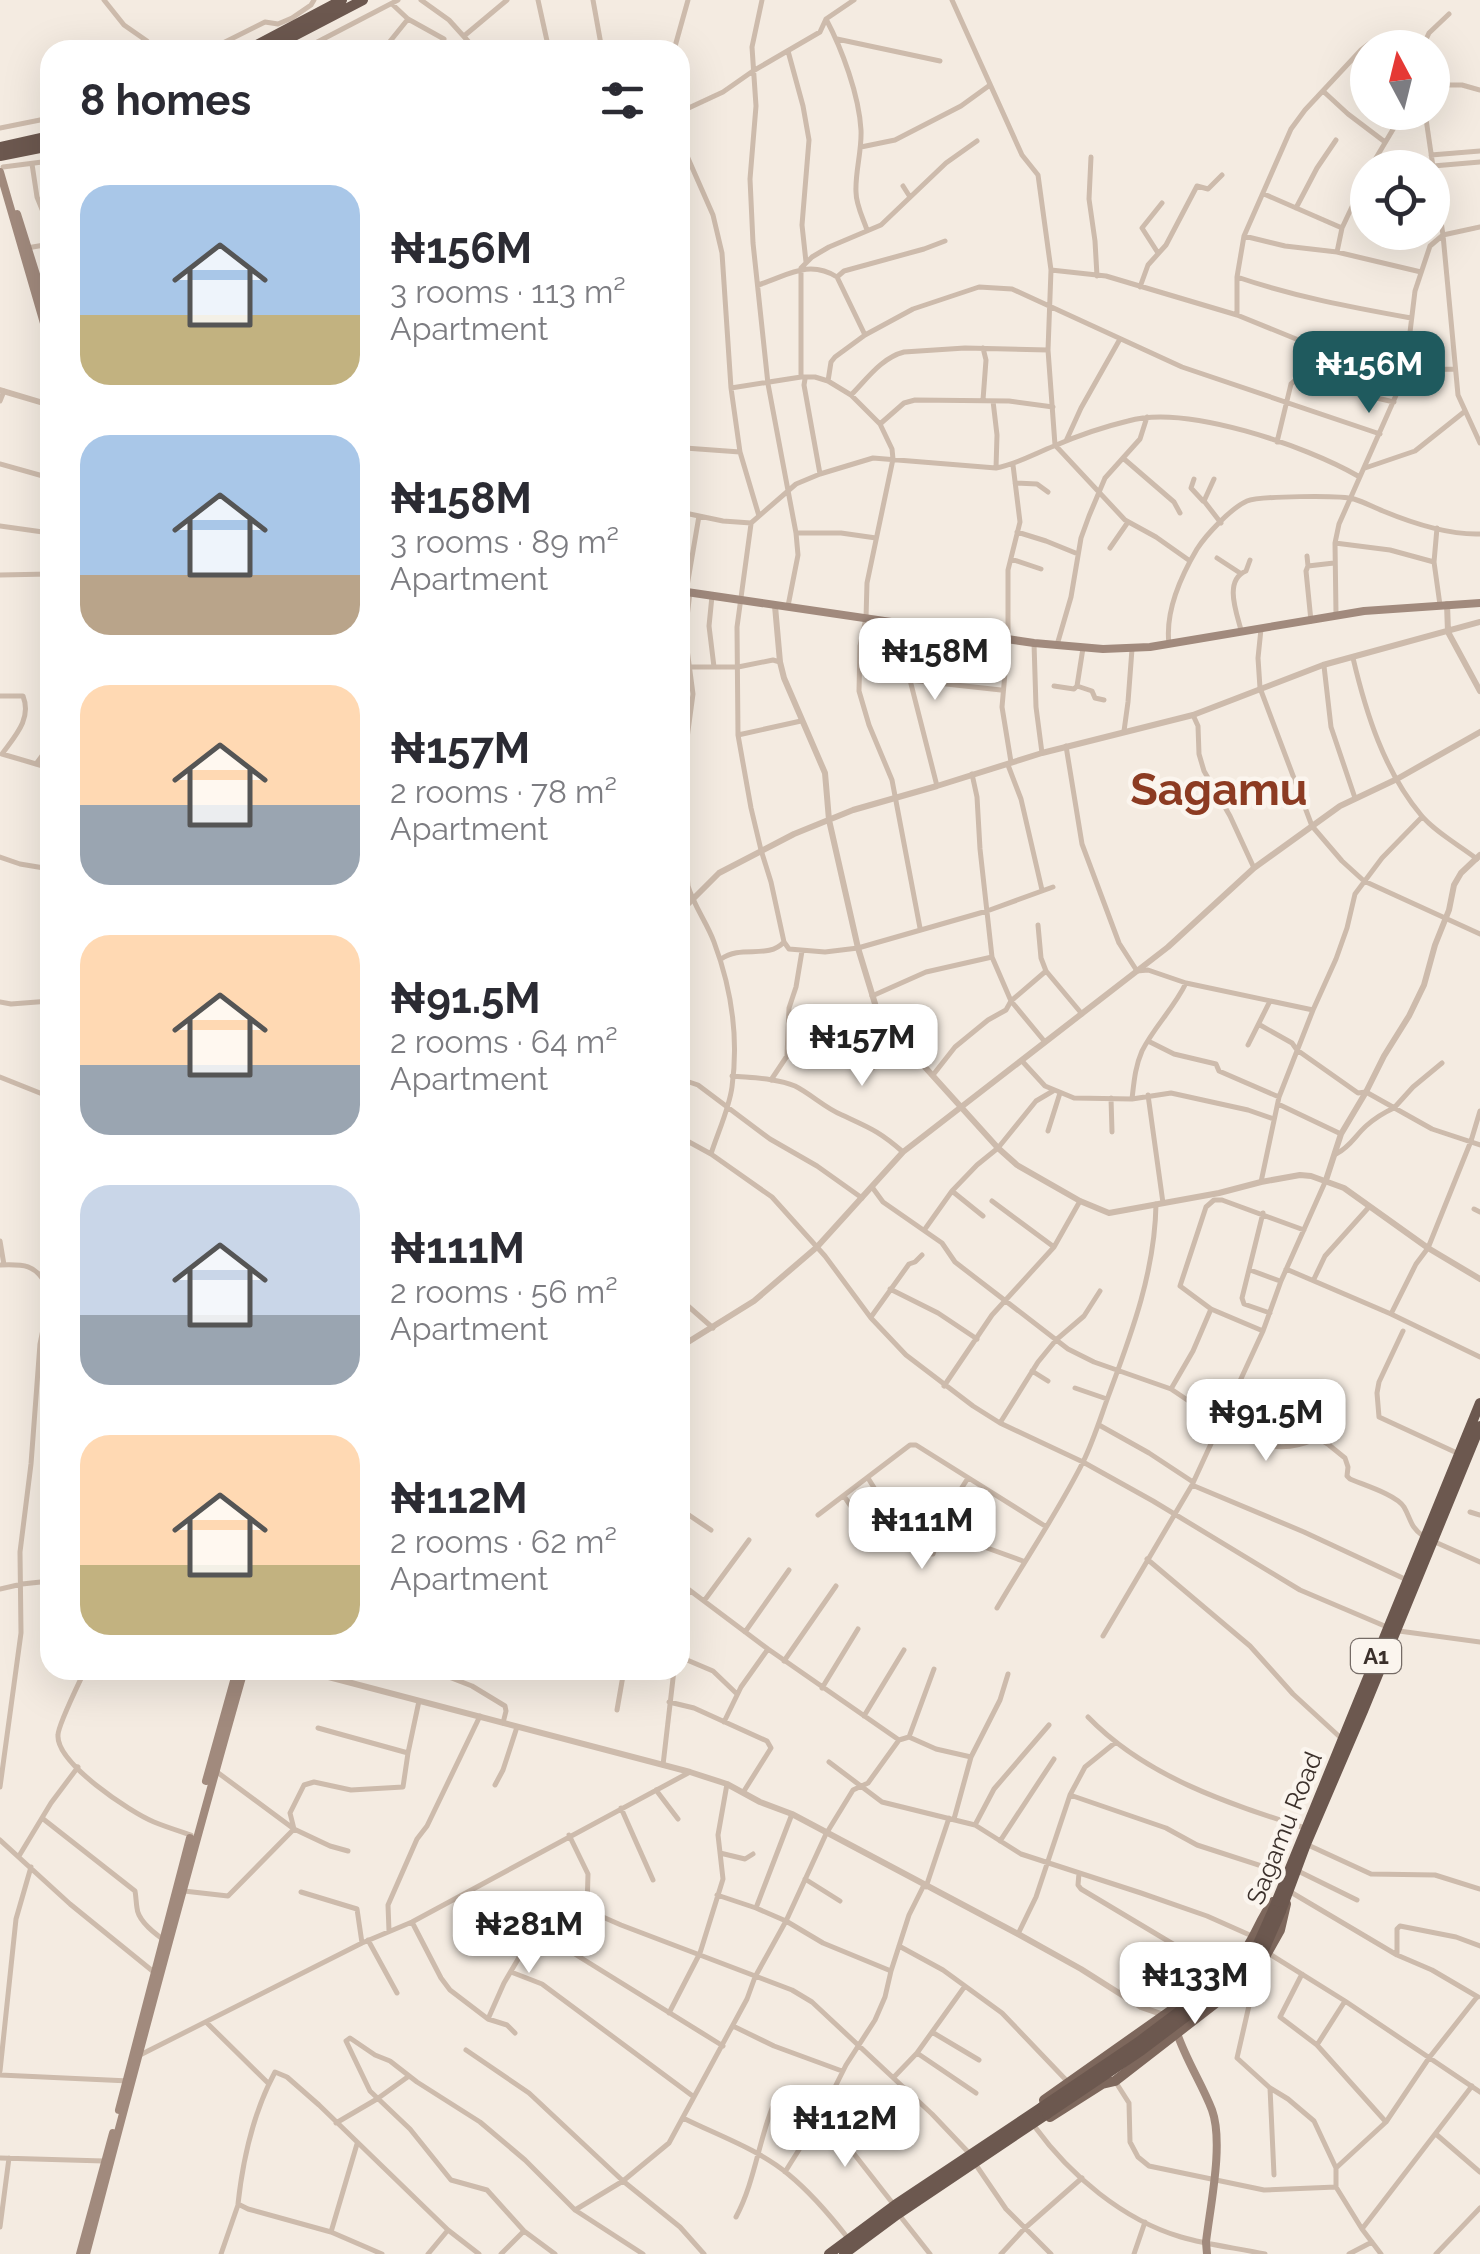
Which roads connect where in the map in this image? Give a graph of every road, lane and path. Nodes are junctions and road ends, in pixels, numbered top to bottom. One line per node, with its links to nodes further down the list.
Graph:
1 (314, 0): 14 (street); 23 (street)
2 (342, 0): 14 (highway)
3 (364, 0): 25 (highway)
4 (421, 0): 19 (street)
5 (507, 0): 19 (street)
6 (538, 0): 29 (street)
7 (593, 0): 30 (street)
8 (688, 0): 31 (street)
9 (762, 0): 35 (street)
10 (854, 0): 16 (street)
11 (952, 0): 36 (street)
12 (106, 1): 22 (street)
13 (396, 2): 17 (street); 26 (street)
14 (327, 8): 24 (highway)
15 (1448, 14): 18 (street)
16 (826, 18): 21 (street); 32 (street)
17 (408, 19): 20 (street); 27 (street)
18 (1431, 30)
19 (464, 36): 28 (street)
20 (444, 39)
21 (837, 39): 33 (street); 48 (street)
22 (145, 40)
23 (229, 40)
24 (266, 40)
25 (286, 40)
26 (322, 40)
27 (390, 40)
28 (467, 40)
29 (546, 40)
30 (600, 40)
31 (677, 40)
32 (788, 51): 35 (street); 80 (street)
33 (940, 61)
34 (1350, 62): 39 (street)
35 (753, 71): 40 (street); 86 (street)
36 (990, 84): 48 (street); 81 (street)
37 (1450, 85): 38 (street)
38 (1480, 90)
39 (1322, 91): 47 (street); 62 (street)
40 (690, 107)
41 (40, 120): 42 (street)
42 (0, 128)
43 (1392, 130): 47 (street)
44 (1336, 140): 66 (street)
45 (40, 141): 54 (highway)
46 (977, 142): 63 (street)
47 (1384, 142): 50 (street)
48 (861, 147): 70 (street)
49 (40, 149): 54 (highway)
50 (1380, 150)
51 (1480, 151): 52 (street)
52 (1450, 153)
53 (1091, 157): 84 (street)
54 (1, 159): 58 (street); 75 (main road); 89 (main road)
55 (1480, 162): 59 (street)
56 (40, 163): 58 (street)
57 (690, 163): 102 (street)
58 (32, 164): 64 (street)
59 (1450, 165)
60 (1222, 174): 79 (street)
61 (902, 186): 63 (street)
62 (1264, 194): 66 (street); 72 (street)
63 (910, 197): 70 (street)
64 (40, 204)
65 (1162, 204): 79 (street)
66 (1296, 208): 68 (street)
67 (1350, 211): 68 (street)
68 (1342, 228): 78 (street)
69 (1480, 228): 71 (street)
70 (867, 230): 80 (street)
71 (1450, 234)
72 (1244, 236): 78 (street); 85 (street)
73 (944, 241): 83 (street)
74 (40, 246): 75 (street)
75 (27, 248): 87 (main road)
76 (1429, 250): 82 (street)
77 (1444, 250): 98 (street)
78 (1337, 252): 82 (street)
79 (1158, 253): 88 (street)
80 (803, 265): 83 (street); 86 (street); 99 (street)
81 (1051, 270): 84 (street); 90 (street)
82 (1422, 272): 92 (street)
83 (837, 276): 93 (street)
84 (1097, 276): 88 (street)
85 (1237, 277): 91 (street); 92 (street)
86 (758, 285): 101 (street)
87 (40, 286)
88 (1140, 287): 91 (street)
89 (40, 306)
90 (1048, 306): 93 (street); 94 (street); 96 (street)
91 (1237, 314): 97 (street)
92 (1411, 318): 97 (street)
93 (865, 335): 100 (street)
94 (1120, 339): 108 (street); 116 (street)
95 (983, 348): 96 (street); 104 (street); 106 (street)
96 (1048, 350): 111 (street)
97 (1406, 364): 98 (street); 109 (street)
98 (1454, 369): 112 (street)
99 (803, 378): 100 (street); 101 (street); 128 (street)
100 (828, 381): 104 (street)
101 (768, 384): 102 (street); 134 (street)
102 (731, 388): 121 (street)
103 (2, 391): 105 (street); 110 (street)
104 (851, 395): 114 (street)
105 (0, 401)
106 (983, 401): 107 (street); 114 (street)
107 (994, 401): 111 (street); 126 (street)
108 (1286, 401): 109 (street); 115 (street); 117 (street)
109 (1394, 402): 115 (street)
110 (40, 403)
111 (1052, 407): 119 (street)
112 (1464, 412): 118 (street); 127 (street)
113 (1147, 417): 116 (street); 117 (street); 122 (street)
114 (880, 424): 123 (street)
115 (1380, 434): 127 (street)
116 (1066, 441): 119 (street)
117 (1278, 442): 130 (street)
118 (1480, 443)
119 (1055, 445): 125 (street); 136 (street)
120 (690, 448): 121 (street)
121 (740, 452): 142 (street)
122 (1123, 458): 136 (street); 139 (street)
123 (892, 459): 126 (street); 128 (street); 152 (street)
124 (0, 464): 129 (street)
125 (1013, 465): 126 (street); 133 (street)
126 (996, 468)
127 (1365, 468): 130 (street)
128 (820, 474): 134 (street)
129 (40, 475)
130 (1358, 476): 137 (street)
131 (1194, 478): 138 (street)
132 (1214, 479): 138 (street)
133 (1016, 484): 135 (street); 149 (street)
134 (787, 491): 142 (street); 150 (street)
135 (1048, 492)
136 (1099, 494): 143 (street); 155 (street)
137 (1350, 497): 145 (street); 147 (street); 153 (street)
138 (1204, 501): 145 (street)
139 (1180, 513)
140 (690, 514): 141 (street)
141 (699, 516): 144 (street); 163 (street)
142 (758, 516): 144 (street)
143 (1128, 522): 154 (street); 160 (street)
144 (751, 523): 171 (street)
145 (1220, 523): 160 (street)
146 (0, 526): 148 (street)
147 (1438, 528): 151 (street); 161 (street)
148 (40, 532)
149 (1017, 532): 155 (street); 158 (street)
150 (796, 533): 152 (street); 175 (street)
151 (1480, 534)
152 (876, 538): 177 (street)
153 (1335, 542): 161 (street); 162 (street)
154 (1110, 548)
155 (1078, 554): 187 (street)
156 (1307, 556): 164 (street)
157 (1217, 558): 166 (street)
158 (1011, 559): 165 (street); 184 (street)
159 (1250, 560): 166 (street)
160 (1190, 562): 186 (street)
161 (1434, 562): 173 (street)
162 (1334, 563): 164 (street); 176 (street)
163 (690, 565)
164 (1308, 566): 178 (street)
165 (1041, 568)
166 (1240, 573): 183 (street)
167 (40, 574): 168 (street)
168 (0, 575)
169 (690, 593): 170 (main road)
170 (712, 596): 171 (main road); 196 (street)
171 (739, 599): 174 (main road); 194 (street)
172 (1480, 603): 173 (main road)
173 (1444, 604): 176 (main road); 182 (street)
174 (775, 606): 175 (main road); 192 (street)
175 (788, 608): 177 (main road)
176 (1336, 617): 178 (main road)
177 (866, 618): 180 (main road); 222 (street)
178 (1311, 621): 181 (main road)
179 (1480, 622): 182 (street)
180 (902, 623): 184 (main road); 197 (street)
181 (1261, 630): 183 (main road); 200 (street)
182 (1448, 632): 190 (street); 202 (street)
183 (1242, 633): 186 (main road)
184 (1008, 639): 185 (main road); 201 (street)
185 (1034, 643): 187 (main road); 214 (street)
186 (1169, 644): 189 (main road)
187 (1057, 645): 188 (main road)
188 (1082, 648): 189 (main road); 199 (street)
189 (1132, 649): 209 (street)
190 (1353, 658): 193 (street); 220 (street)
191 (690, 662): 195 (street)
192 (780, 662): 194 (street); 208 (street)
193 (1324, 665): 200 (street); 223 (street)
194 (738, 667): 196 (street); 211 (street)
195 (691, 668): 196 (street); 205 (street)
196 (714, 668)
197 (910, 680): 201 (street); 221 (street)
198 (1054, 686): 199 (street)
199 (1077, 686): 204 (street)
200 (1260, 688): 206 (street); 226 (street)
201 (1002, 690): 217 (street)
202 (1480, 691)
203 (0, 696): 213 (street)
204 (1104, 700)
205 (691, 714): 207 (street)
206 (1193, 715): 209 (street); 231 (street)
207 (690, 721)
208 (801, 721): 211 (street); 225 (street)
209 (1124, 731): 212 (street)
210 (1480, 732): 220 (street)
211 (738, 734): 227 (street)
212 (1066, 746): 214 (street); 249 (street)
213 (1, 751): 216 (street)
214 (1042, 752): 217 (street)
215 (40, 759): 216 (street)
216 (36, 764): 218 (street)
217 (1009, 764): 219 (street); 234 (street)
218 (40, 765)
219 (972, 774): 221 (street); 238 (street)
220 (1397, 779): 223 (street); 224 (street)
221 (937, 786): 222 (street)
222 (894, 798): 225 (street); 241 (street)
223 (1355, 798): 226 (street)
224 (1422, 818): 228 (street); 232 (street)
225 (829, 820): 227 (street); 244 (street)
226 (1312, 826): 231 (street); 232 (street)
227 (760, 850): 236 (street); 243 (street)
228 (1478, 857): 239 (street)
229 (1, 859): 230 (street)
230 (40, 867)
231 (1254, 868): 249 (street)
232 (1364, 881): 239 (street); 257 (street)
233 (1053, 887): 234 (street)
234 (1042, 890): 238 (street)
235 (690, 892): 236 (street)
236 (693, 901): 237 (street); 247 (street)
237 (690, 904)
238 (987, 911): 241 (street); 246 (street)
239 (1444, 919): 242 (street); 275 (street)
240 (1038, 926): 248 (street)
241 (920, 928): 244 (street)
242 (1480, 934)
243 (784, 942): 245 (street); 247 (street)
244 (858, 948): 245 (street); 251 (street)
245 (802, 951): 266 (street)
246 (992, 956): 251 (street); 252 (street)
247 (721, 960): 270 (street)
248 (1046, 971): 252 (street); 258 (street)
249 (1138, 971): 250 (street); 258 (street)
250 (1186, 983): 255 (street); 261 (street)
251 (872, 996): 256 (street)
252 (1011, 1000): 262 (street); 269 (street)
253 (0, 1002): 254 (street)
254 (40, 1002)
255 (1270, 1002): 257 (street); 259 (street)
256 (876, 1007): 260 (street); 263 (street)
257 (1313, 1010): 265 (street)
258 (1082, 1014): 262 (street)
259 (1260, 1025): 264 (street); 265 (street)
260 (834, 1034): 263 (street); 266 (street)
261 (1148, 1041): 279 (street); 280 (street)
262 (1045, 1042): 267 (street)
263 (906, 1045): 269 (street)
264 (1248, 1045)
265 (1297, 1050): 275 (street); 280 (street)
266 (787, 1056): 272 (street)
267 (1022, 1060): 274 (street); 282 (street)
268 (1442, 1062): 283 (street)
269 (933, 1075): 282 (street)
270 (732, 1076): 272 (street); 281 (street)
271 (0, 1077): 276 (street)
272 (772, 1080): 293 (street)
273 (690, 1083): 281 (street)
274 (1057, 1092): 278 (street); 286 (street); 292 (street)
275 (1366, 1092): 283 (street); 288 (street)
276 (40, 1093)
277 (1148, 1096): 279 (street); 285 (street); 304 (street)
278 (1111, 1098): 279 (street); 287 (street)
279 (1132, 1098)
280 (1278, 1100): 285 (street); 288 (street)
281 (726, 1106): 294 (street); 301 (street)
282 (960, 1106): 292 (street); 293 (street)
283 (1394, 1108): 289 (street); 295 (street)
284 (1480, 1111): 289 (street)
285 (1274, 1119): 297 (street)
286 (1048, 1130)
287 (1112, 1132)
288 (1341, 1134): 295 (street)
289 (1472, 1141): 291 (street); 313 (street)
290 (690, 1142): 294 (street)
291 (1480, 1145)
292 (998, 1148): 299 (street); 303 (street)
293 (903, 1152): 298 (street)
294 (712, 1154): 311 (street)
295 (1336, 1154): 296 (street)
296 (1326, 1180): 297 (street); 305 (street); 309 (street)
297 (1261, 1182): 300 (street)
298 (872, 1187): 301 (street); 308 (street)
299 (952, 1191): 307 (street); 308 (street)
300 (1220, 1196): 304 (street); 306 (street); 326 (street)
301 (862, 1198): 311 (street)
302 (992, 1200): 312 (street)
303 (1080, 1201): 304 (street); 312 (street)
304 (1159, 1204): 338 (street)
305 (1369, 1206): 313 (street); 320 (street)
306 (1263, 1214): 309 (street); 317 (street)
307 (983, 1216)
308 (925, 1229): 324 (street)
309 (1304, 1230): 316 (street)
310 (0, 1241): 315 (street)
311 (817, 1247): 329 (street); 330 (street)
312 (1054, 1247): 324 (street)
313 (1428, 1248): 319 (street); 328 (street)
314 (922, 1255): 322 (street)
315 (2, 1265): 318 (street)
316 (1286, 1269): 320 (street); 321 (street)
317 (1250, 1270): 321 (street); 327 (street)
318 (40, 1273)
319 (1480, 1279)
320 (1313, 1280): 328 (street)
321 (1281, 1281): 327 (street)
322 (890, 1290): 329 (street); 333 (street)
323 (1100, 1291): 334 (street)
324 (1005, 1300): 333 (street); 334 (street)
325 (690, 1308): 330 (street)
326 (1211, 1309): 331 (street); 343 (street)
327 (1270, 1313): 331 (street)
328 (1391, 1314): 337 (street)
329 (870, 1318): 341 (street)
330 (713, 1328): 335 (street)
331 (1263, 1331): 347 (street)
332 (1403, 1331): 352 (street)
333 (977, 1338): 341 (street)
334 (1056, 1340): 338 (street); 339 (street)
335 (690, 1341)
336 (40, 1344): 377 (street)
337 (1480, 1357)
338 (1119, 1370): 343 (street); 344 (street)
339 (1032, 1371): 340 (street); 346 (street)
340 (1048, 1382)
341 (944, 1386): 346 (street)
342 (1075, 1388): 344 (street)
343 (1172, 1389): 347 (street)
344 (1107, 1399): 348 (street)
345 (1480, 1403): 352 (highway, Sagamu Road / A1)
346 (1000, 1423): 353 (street)
347 (1219, 1424): 350 (street); 356 (street)
348 (1098, 1425): 353 (street); 356 (street)
349 (1480, 1426): 369 (highway, Sagamu Road / A1)
350 (1241, 1437): 351 (street); 351 (street)
351 (1317, 1438): 369 (street)
352 (1460, 1454): 369 (highway, Sagamu Road / A1)
353 (1083, 1462): 361 (street); 365 (street)
354 (868, 1478): 355 (street); 357 (street); 367 (street)
355 (968, 1478): 358 (street); 365 (street)
356 (1193, 1483): 361 (street); 375 (street)
357 (844, 1496): 362 (street); 364 (street)
358 (949, 1508): 367 (street); 368 (street)
359 (690, 1510): 366 (street)
360 (1470, 1512): 363 (street)
361 (1174, 1514): 371 (street); 384 (street)
362 (818, 1515)
363 (1480, 1515)
364 (858, 1516)
365 (1046, 1526): 372 (street)
366 (712, 1530)
367 (940, 1532): 368 (street)
368 (963, 1539): 372 (street)
369 (1429, 1539): 373 (street); 375 (highway, Sagamu Road / A1); 384 (highway, Sagamu Road / A1)
370 (749, 1540): 381 (street)
371 (1147, 1559): 386 (street); 418 (street)
372 (1024, 1561): 382 (street)
373 (1480, 1562)
374 (789, 1570): 385 (street)
375 (1407, 1580): 384 (highway, Sagamu Road / A1)
376 (40, 1582): 377 (street)
377 (22, 1584): 379 (street); 430 (street)
378 (836, 1586): 391 (street)
379 (0, 1589)
380 (690, 1591): 381 (street)
381 (704, 1600): 385 (street)
382 (997, 1608)
383 (858, 1629): 401 (street)
384 (1392, 1629): 387 (street); 418 (highway, Sagamu Road / A1); 448 (highway, Sagamu Road / A1)
385 (745, 1632): 388 (street)
386 (1104, 1636)
387 (1480, 1642)
388 (768, 1650): 391 (street); 402 (street)
389 (904, 1650): 409 (street)
390 (690, 1661): 402 (street)
391 (784, 1661): 401 (street)
392 (934, 1669): 403 (street)
393 (1008, 1674): 421 (street)
394 (82, 1680): 425 (street)
395 (237, 1680): 444 (main road)
396 (238, 1680): 426 (main road)
397 (340, 1680): 404 (street)
398 (457, 1680): 412 (street)
399 (622, 1680): 407 (street)
400 (673, 1680): 405 (street)
401 (822, 1688): 409 (street)
402 (737, 1694): 411 (street)
403 (924, 1699): 406 (street); 416 (street)
404 (419, 1701): 408 (street); 420 (street)
405 (669, 1702): 411 (street); 424 (street)
406 (934, 1703)
407 (617, 1710)
408 (480, 1716): 412 (street); 471 (street)
409 (864, 1716): 417 (street)
410 (1088, 1717): 419 (street)
411 (724, 1722): 433 (street)
412 (503, 1723): 414 (street)
413 (1049, 1725): 440 (street)
414 (517, 1726): 424 (street); 429 (street)
415 (318, 1728): 420 (street)
416 (909, 1737): 417 (street); 421 (street)
417 (899, 1740): 431 (street)
418 (1342, 1740): 441 (highway, Sagamu Road / A1)
419 (1116, 1742): 434 (street); 441 (street)
420 (408, 1753): 442 (street)
421 (971, 1758): 439 (street)
422 (1054, 1759): 447 (street)
423 (829, 1762): 431 (street)
424 (662, 1765): 427 (street)
425 (78, 1767): 437 (street); 444 (street)
426 (215, 1770): 442 (street); 461 (main road)
427 (690, 1772): 428 (street); 432 (street)
428 (727, 1784): 433 (street); 450 (street)
429 (495, 1785)
430 (0, 1786)
431 (860, 1787): 439 (street); 443 (street)
432 (656, 1790): 435 (street); 438 (street)
433 (744, 1792): 436 (street)
434 (1070, 1795): 453 (street); 455 (street)
435 (621, 1808): 445 (street); 458 (street)
436 (792, 1814): 443 (street); 467 (street)
437 (42, 1818): 452 (street); 475 (street)
438 (678, 1819)
439 (952, 1819): 440 (street); 459 (street)
440 (975, 1824): 447 (street)
441 (1305, 1828): 455 (highway, Sagamu Road / A1)
442 (294, 1829): 449 (street); 461 (street)
443 (826, 1834): 457 (street); 459 (street)
444 (191, 1835): 475 (main road)
445 (570, 1835): 469 (street); 480 (street)
446 (0, 1840): 452 (street)
447 (1000, 1841): 453 (street)
448 (1306, 1844): 455 (highway, Sagamu Road / A1); 460 (street)
449 (348, 1851)
450 (720, 1853): 451 (street); 463 (street)
451 (754, 1854)
452 (18, 1857): 454 (street)
453 (1047, 1862): 456 (street); 473 (street)
454 (31, 1868): 485 (street); 512 (street)
455 (1291, 1872): 465 (street); 466 (highway, Sagamu Road / A1)
456 (1079, 1873): 474 (street); 487 (street)
457 (805, 1879): 464 (street); 468 (street)
458 (654, 1880)
459 (925, 1886): 473 (street); 477 (street)
460 (1480, 1889)
461 (184, 1891): 507 (main road)
462 (301, 1892): 476 (street)
463 (717, 1895): 467 (street); 480 (street)
464 (840, 1900)
465 (1357, 1900)
466 (1281, 1902): 474 (main road); 479 (main road); 481 (street); 530 (highway, Sagamu Road / A1, bridge)
467 (756, 1908): 468 (street)
468 (786, 1921): 482 (street); 488 (street)
469 (412, 1922): 471 (street); 494 (street)
470 (552, 1922): 472 (street)
471 (388, 1931): 476 (street)
472 (541, 1933): 484 (street); 493 (street)
473 (1018, 1934): 495 (street)
474 (1255, 1938): 487 (main road)
475 (164, 1940): 485 (main road)
476 (365, 1941): 490 (street); 496 (street)
477 (899, 1946): 482 (street); 489 (street)
478 (1480, 1946): 481 (street)
479 (1268, 1953): 483 (main road); 486 (street)
480 (700, 1954): 488 (street); 493 (street)
481 (1398, 1955): 491 (street)
482 (891, 1971): 502 (street)
483 (1256, 1971): 500 (main road); 520 (street)
484 (511, 1972): 494 (street); 524 (street)
485 (155, 1973): 515 (main road)
486 (1302, 1974): 492 (street); 503 (street)
487 (1218, 1976): 495 (main road)
488 (755, 1977): 497 (street); 502 (street)
489 (966, 1986): 498 (street); 517 (street)
490 (396, 1993)
491 (1479, 1998): 508 (street)
492 (1345, 2001): 503 (street); 508 (street)
493 (669, 2014): 504 (street)
494 (488, 2018): 499 (street)
495 (1159, 2018): 500 (main road); 501 (main road); 517 (main road)
496 (206, 2022): 507 (street); 518 (street)
497 (733, 2026): 504 (street); 511 (street)
498 (932, 2032): 506 (street); 509 (street)
499 (515, 2033)
500 (1177, 2033): 501 (main road); 510 (main road)
501 (1166, 2041): 510 (main road); 516 (main road)
502 (859, 2045): 511 (street); 514 (street)
503 (1318, 2045): 528 (street)
504 (723, 2046): 524 (street)
505 (466, 2050): 544 (street)
506 (916, 2053): 514 (street); 523 (street)
507 (140, 2055): 515 (main road)
508 (1429, 2058): 519 (street); 528 (street)
509 (979, 2060)
510 (1186, 2060): 543 (main road)
511 (842, 2071): 526 (street)
512 (0, 2073): 515 (street)
513 (409, 2076): 525 (street); 525 (street); 549 (street)
514 (894, 2077): 536 (street)
515 (130, 2081): 537 (main road); 561 (main road)
516 (1115, 2081): 530 (main road); 543 (street)
517 (1068, 2082): 530 (main road)
518 (268, 2084): 529 (street); 546 (street)
519 (1472, 2086): 522 (street); 531 (street)
520 (1270, 2088): 538 (street); 541 (street)
521 (780, 2092): 533 (street)
522 (1480, 2092)
523 (976, 2093)
524 (694, 2097): 527 (street)
525 (377, 2099): 529 (street); 556 (street)
526 (822, 2112): 539 (street); 548 (street)
527 (683, 2118): 533 (street); 544 (street)
528 (1386, 2122): 538 (street)
529 (336, 2123): 532 (street)
530 (1029, 2124): 536 (highway, Sagamu Road / A1); 542 (street)
531 (1436, 2134): 540 (street); 554 (street)
532 (358, 2144): 555 (street); 557 (street)
533 (758, 2155): 539 (street); 550 (street)
534 (0, 2158): 535 (street)
535 (9, 2158): 537 (street); 552 (street)
536 (972, 2158): 548 (highway, Sagamu Road / A1); 553 (street)
537 (104, 2161): 561 (main road)
538 (1336, 2168): 545 (street)
539 (785, 2172): 560 (street)
540 (1480, 2172)
541 (1274, 2175)
542 (1082, 2178): 551 (street); 553 (street)
543 (1213, 2178): 545 (street); 558 (main road)
544 (623, 2180): 549 (street); 569 (street)
545 (1336, 2187): 554 (street)
546 (238, 2204): 557 (street); 562 (street)
547 (1480, 2208): 580 (street)
548 (896, 2209): 560 (highway, Sagamu Road / A1); 572 (street)
549 (575, 2210): 568 (street)
550 (736, 2217)
551 (1145, 2222): 558 (street); 575 (street)
552 (0, 2227)
553 (1026, 2228): 573 (street); 574 (street)
554 (1362, 2229): 559 (street)
555 (448, 2230): 564 (street); 565 (street)
556 (524, 2231): 566 (street); 567 (street)
557 (331, 2232): 563 (street)
558 (1206, 2242): 576 (main road); 577 (street)
559 (1372, 2242): 578 (street); 579 (street)
560 (855, 2247): 570 (highway, Sagamu Road / A1); 571 (highway, Sagamu Road / A1)
561 (83, 2254)
562 (221, 2254)
563 (382, 2254)
564 (428, 2254)
565 (479, 2254)
566 (501, 2254)
567 (555, 2254)
568 (643, 2254)
569 (704, 2254)
570 (829, 2254)
571 (844, 2254)
572 (930, 2254)
573 (1002, 2254)
574 (1051, 2254)
575 (1134, 2254)
576 (1207, 2254)
577 (1265, 2254)
578 (1349, 2254)
579 (1382, 2254)
580 (1436, 2254)

